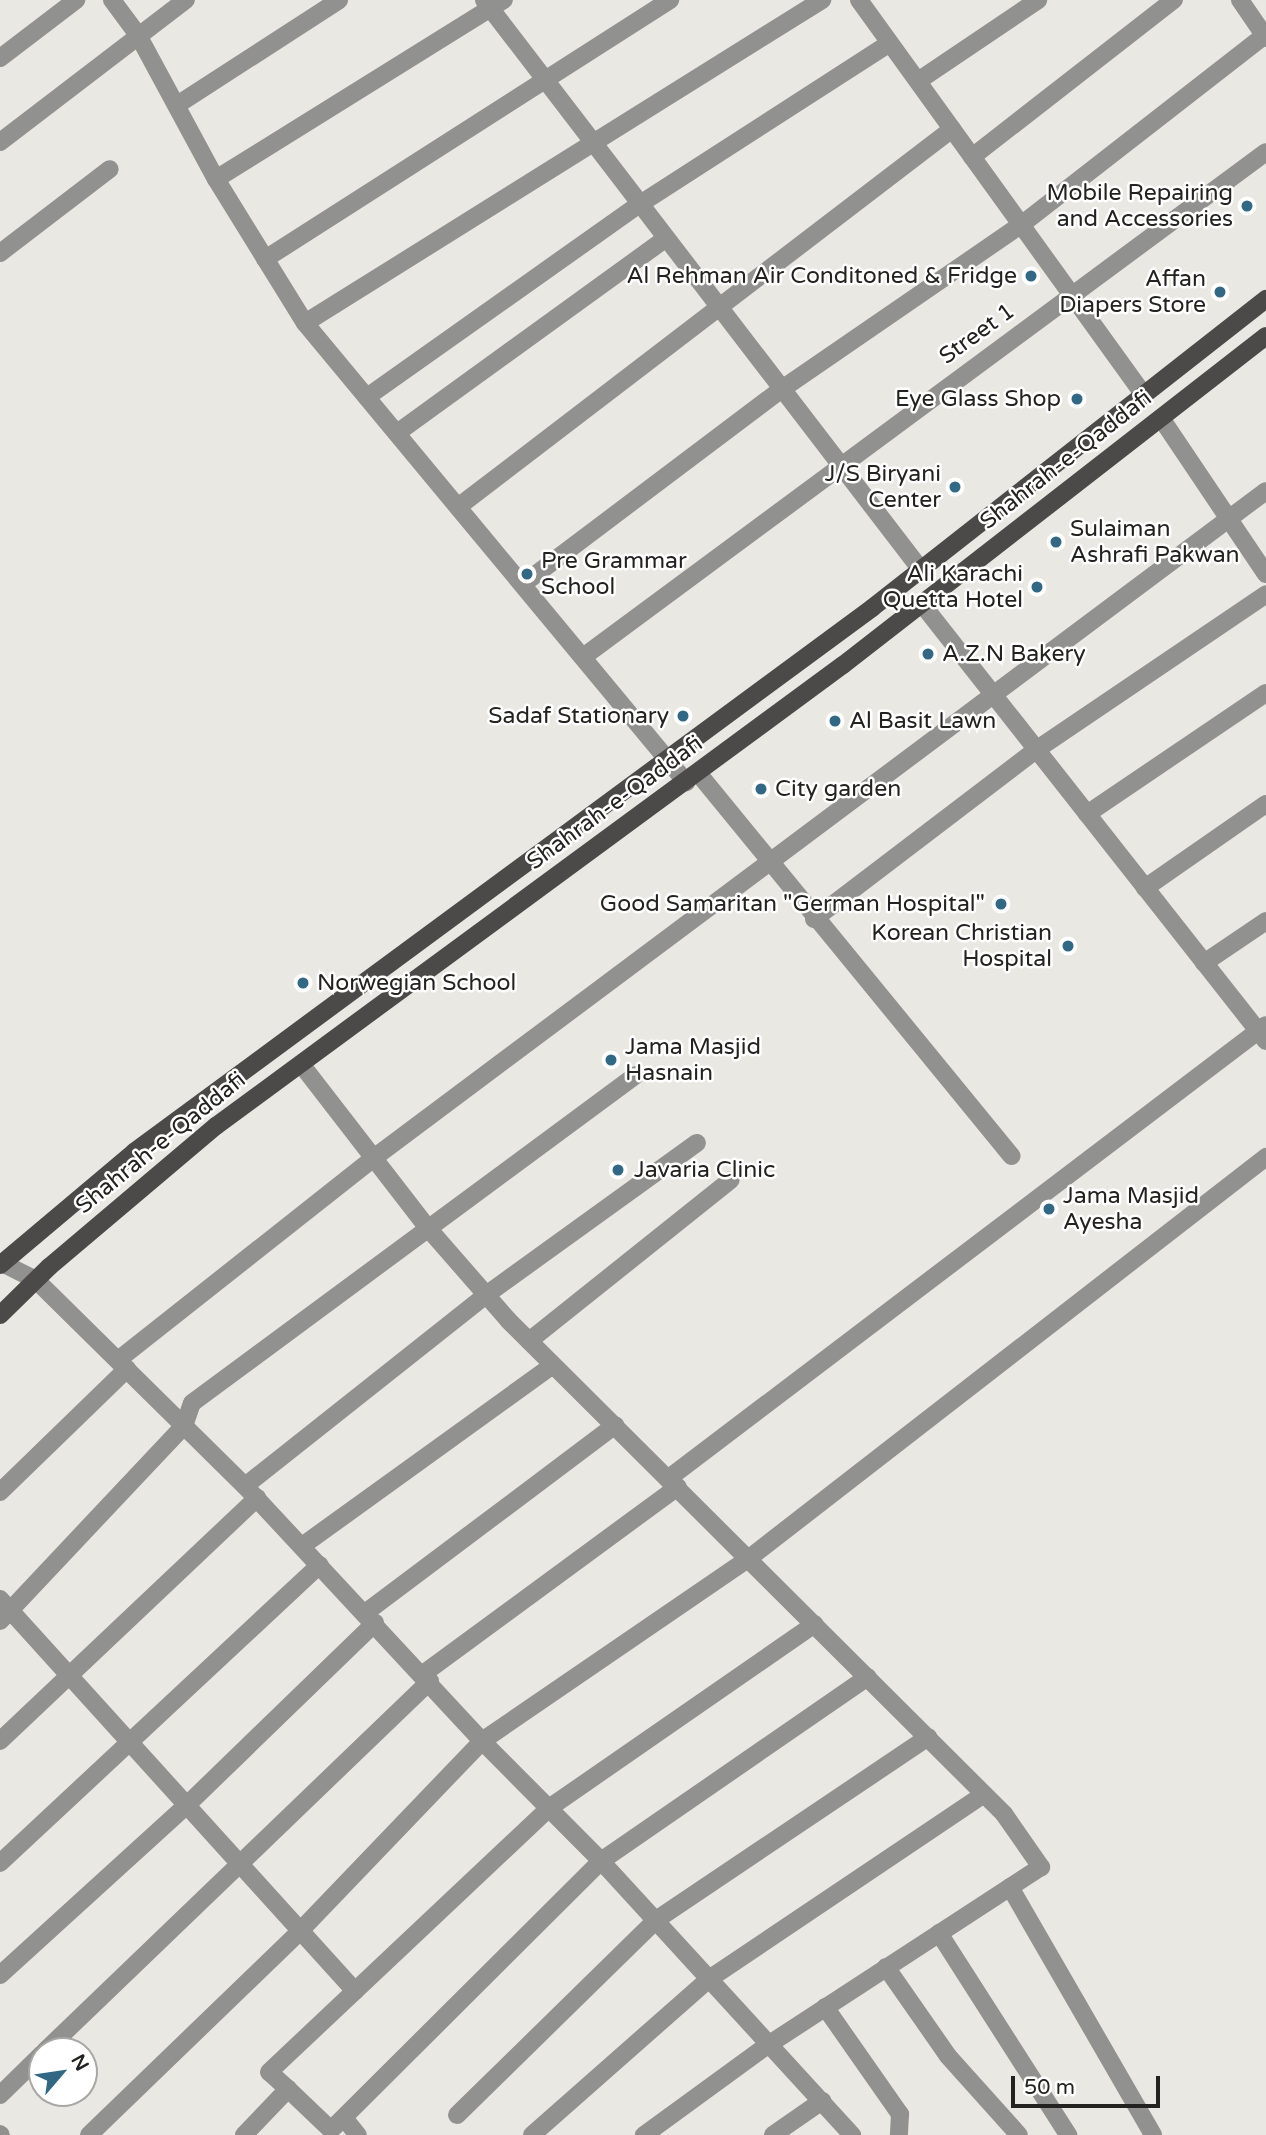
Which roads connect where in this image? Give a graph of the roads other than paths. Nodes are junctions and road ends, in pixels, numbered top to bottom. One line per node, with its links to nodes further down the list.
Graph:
1 (76, 0): 15 (street)
2 (112, 0): 12 (street)
3 (186, 0): 12 (street)
4 (339, 0): 18 (street)
5 (670, 0): 16 (street)
6 (822, 0): 21 (street)
7 (859, 0): 14 (street)
8 (1038, 0): 17 (street)
9 (1174, 0): 23 (street)
10 (1240, 0): 13 (street)
11 (493, 3): 16 (street); 25 (street)
12 (138, 34): 18 (street); 20 (street)
13 (1265, 36): 27 (street)
14 (890, 43): 17 (street); 26 (street)
15 (0, 58)
16 (545, 80): 21 (street); 30 (street)
17 (918, 81): 19 (street)
18 (177, 105): 25 (street)
19 (952, 129): 23 (street); 33 (street)
20 (0, 142)
21 (593, 142): 26 (street); 34 (street)
22 (1266, 152): 31 (street, Street 1)
23 (972, 157): 27 (street)
24 (110, 169): 29 (street)
25 (216, 179): 30 (street)
26 (640, 204): 28 (street); 38 (street)
27 (1021, 225): 31 (street); 36 (street)
28 (666, 238): 33 (street); 40 (street)
29 (0, 253)
30 (265, 259): 34 (street)
31 (1072, 296): 37 (street); 41 (street, Street 1)
32 (1266, 299): 37 (main road, Shahrah-e-Qaddafi)
33 (719, 307): 36 (street); 43 (street)
34 (305, 323): 38 (street)
35 (1266, 336): 39 (main road, Shahrah-e-Qaddafi)
36 (782, 389): 41 (street); 47 (street)
37 (1144, 395): 45 (main road, Shahrah-e-Qaddafi)
38 (366, 397): 40 (street)
39 (1161, 418): 44 (street); 49 (main road, Shahrah-e-Qaddafi)
40 (397, 433): 43 (street)
41 (839, 464): 45 (street); 50 (street, Street 1)
42 (1266, 491): 44 (street)
43 (458, 507): 47 (street)
44 (1230, 520): 46 (street); 52 (street)
45 (921, 570): 54 (main road, Shahrah-e-Qaddafi)
46 (1266, 573)
47 (523, 584): 50 (street)
48 (1266, 594): 53 (street)
49 (922, 604): 52 (street); 55 (main road, Shahrah-e-Qaddafi)
50 (583, 657): 54 (street)
51 (1266, 693): 57 (street)
52 (994, 696): 53 (street); 58 (street)
53 (1036, 750): 57 (street); 60 (street)
54 (668, 758): 55 (street); 72 (main road, Shahrah-e-Qaddafi)
55 (692, 777): 58 (street); 64 (main road, Shahrah-e-Qaddafi)
56 (1266, 804): 59 (street)
57 (1087, 814): 59 (street)
58 (769, 863): 60 (street); 69 (street)
59 (1145, 888): 62 (street)
60 (814, 919): 67 (street)
61 (1266, 921): 62 (street)
62 (1205, 963): 63 (street)
63 (1263, 1032): 81 (street)
64 (301, 1064): 69 (street); 73 (main road, Shahrah-e-Qaddafi)
65 (636, 1075): 71 (street)
66 (697, 1143): 74 (street)
67 (1012, 1156)
68 (1266, 1157): 85 (street)
69 (372, 1159): 71 (street); 77 (street)
70 (732, 1180): 76 (street)
71 (427, 1227): 74 (street); 80 (street)
72 (1, 1263): 73 (street)
73 (36, 1280): 75 (main road, Shahrah-e-Qaddafi); 77 (street)
74 (486, 1295): 76 (street); 83 (street)
75 (0, 1315)
76 (529, 1341): 78 (street)
77 (122, 1365): 80 (street); 82 (street)
78 (553, 1365): 79 (street); 84 (street)
79 (615, 1425): 81 (street); 88 (street)
80 (184, 1426): 83 (street); 87 (street)
81 (673, 1482): 85 (street); 92 (street)
82 (0, 1492)
83 (251, 1492): 84 (street); 90 (street)
84 (302, 1546): 86 (street)
85 (748, 1559): 89 (street); 95 (street)
86 (320, 1565): 88 (street); 96 (street)
87 (4, 1610): 90 (street)
88 (370, 1618): 92 (street); 98 (street)
89 (815, 1624): 91 (street); 99 (street)
90 (73, 1675): 94 (street); 96 (street)
91 (868, 1677): 93 (street); 100 (street)
92 (426, 1678): 95 (street); 101 (street)
93 (928, 1737): 97 (street); 104 (street)
94 (0, 1741)
95 (482, 1741): 99 (street); 105 (street)
96 (134, 1743): 98 (street); 102 (street)
97 (984, 1794): 103 (street); 109 (street)
98 (187, 1805): 101 (street); 108 (street)
99 (550, 1808): 100 (street); 110 (street)
100 (601, 1861): 104 (street); 119 (street)
101 (242, 1862): 105 (street); 112 (street)
102 (0, 1863)
103 (1010, 1887): 106 (street); 130 (street)
104 (656, 1920): 109 (street); 118 (street)
105 (300, 1931): 110 (street); 120 (street)
106 (939, 1933): 107 (street); 129 (street)
107 (886, 1967): 111 (street); 128 (street)
108 (0, 1975)
109 (709, 1979): 113 (street); 123 (street)
110 (355, 1991): 115 (street)
111 (825, 2007): 113 (street); 127 (street)
112 (61, 2037)
113 (769, 2044): 117 (street); 124 (street)
114 (28, 2068): 116 (street)
115 (288, 2089): 119 (street); 121 (street)
116 (0, 2095)
117 (822, 2101): 125 (street); 126 (street)
118 (457, 2115)
119 (335, 2127): 122 (street)
120 (89, 2135)
121 (244, 2135)
122 (358, 2135)
123 (532, 2135)
124 (644, 2135)
125 (773, 2135)
126 (852, 2135)
127 (899, 2135)
128 (1019, 2135)
129 (1068, 2135)
130 (1153, 2135)

